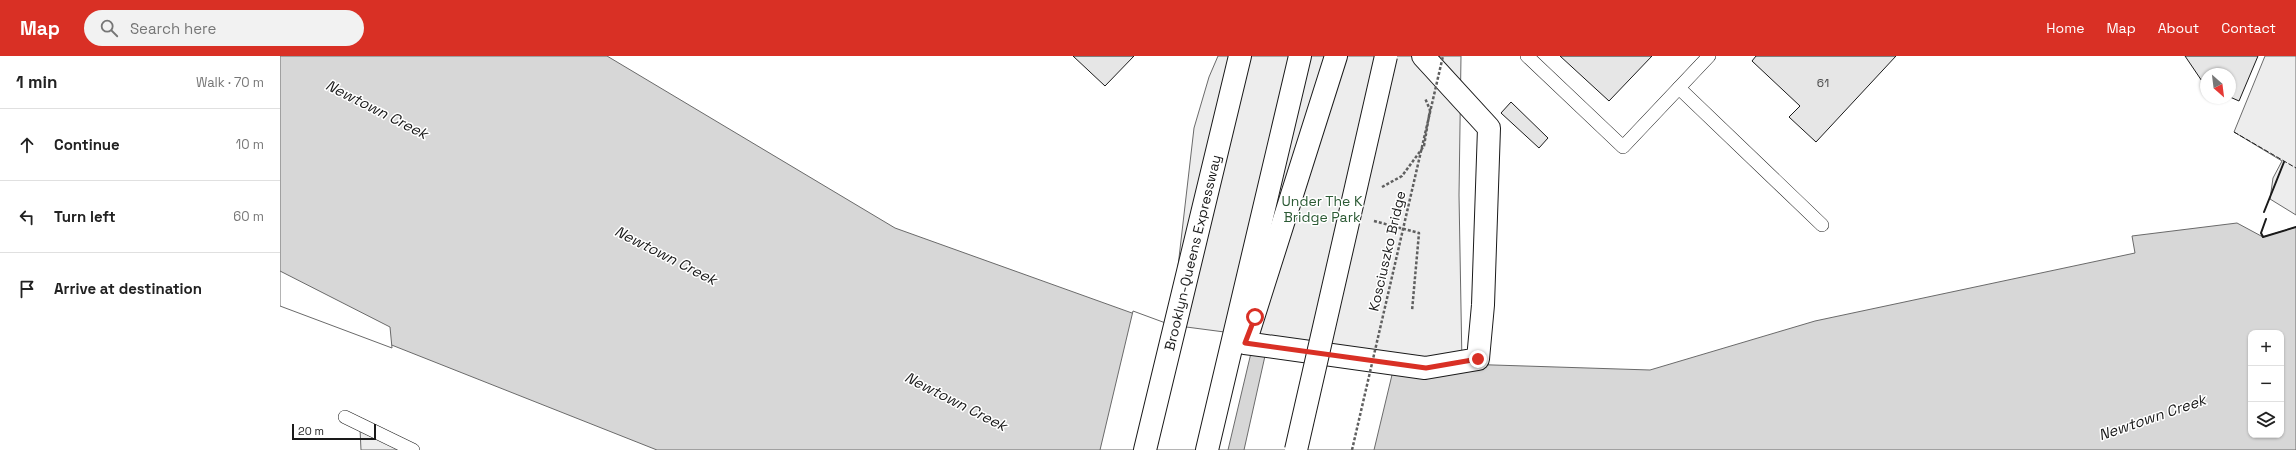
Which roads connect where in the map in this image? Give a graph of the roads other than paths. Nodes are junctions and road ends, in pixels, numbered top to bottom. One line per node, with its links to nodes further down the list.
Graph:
1 (1240, 56): 12 (main road, Brooklyn-Queens Expressway)
2 (1300, 56): 13 (main road)
3 (1336, 56): 5 (main road)
4 (1386, 56): 14 (main road, bridge)
5 (1423, 56)
6 (1527, 56): 8 (lane)
7 (1709, 56): 8 (lane)
8 (1679, 88): 9 (lane)
9 (1822, 225)
10 (344, 417): 11 (lane)
11 (413, 450)
12 (1145, 450)
13 (1207, 450)
14 (1296, 450)

